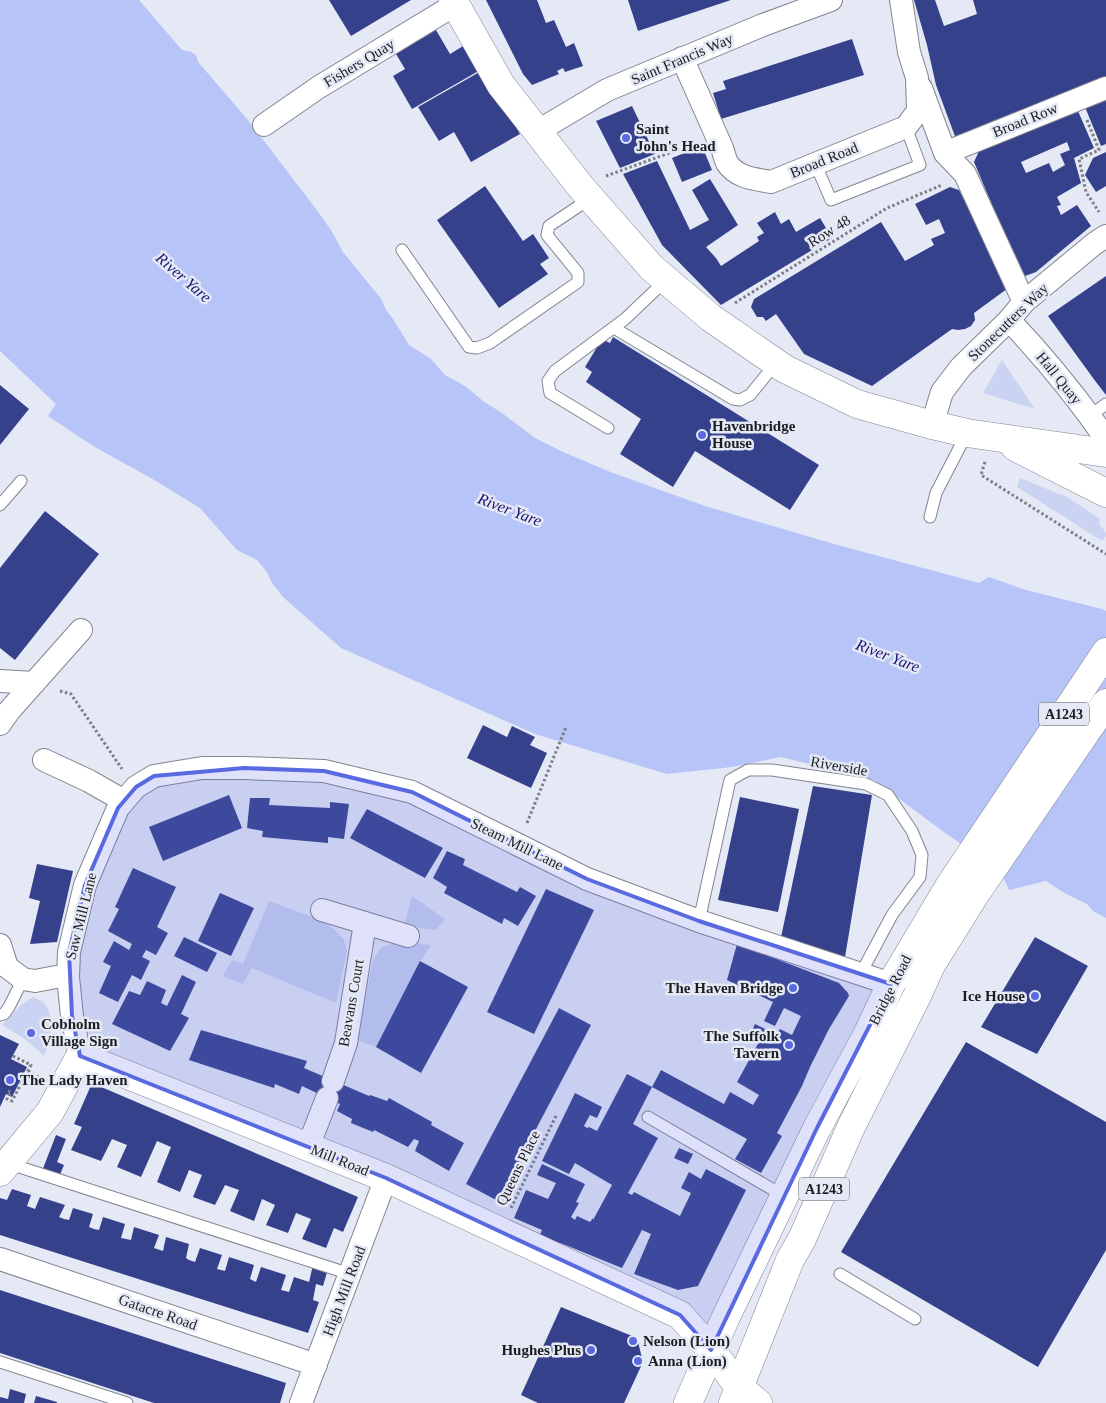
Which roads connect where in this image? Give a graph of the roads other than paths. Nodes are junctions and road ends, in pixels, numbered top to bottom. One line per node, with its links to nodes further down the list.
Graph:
1 (831, 0): 4 (street, Saint Francis Way)
2 (901, 0): 5 (street)
3 (454, 2): 7 (street, Fishers Quay); 9 (main road)
4 (682, 58): 9 (street, Saint Francis Way); 11 (street, Broad Road)
5 (917, 78): 8 (street); 10 (street)
6 (1106, 88): 10 (street, Broad Row)
7 (264, 125)
8 (906, 127): 11 (street, Broad Road); 11 (lane)
9 (538, 131): 12 (main road)
10 (945, 153): 16 (street)
11 (815, 163)
12 (585, 192): 14 (lane); 15 (main road)
13 (1103, 225): 16 (street, Stonecutters Way)
14 (402, 250)
15 (666, 280): 18 (lane); 19 (main road)
16 (1024, 302): 17 (street, Stonecutters Way)
17 (1009, 320): 20 (street, Hall Quay); 21 (street, Stonecutters Way)
18 (614, 328): 19 (lane); 22 (lane)
19 (776, 362): 21 (main road)
20 (1098, 410): 25 (street, Hall Quay)
21 (932, 425): 23 (main road)
22 (608, 428)
23 (967, 433): 24 (main road); 30 (lane)
24 (994, 436): 26 (main road); 28 (main road)
25 (1106, 439)
26 (1106, 453)
27 (21, 481): 29 (lane)
28 (1101, 496)
29 (0, 505)
30 (930, 516)
31 (81, 630): 34 (street)
32 (1106, 652): 44 (main road, Bridge Road / A1243)
33 (0, 681): 34 (street)
34 (34, 683): 36 (street)
35 (1106, 704): 44 (main road, Bridge Road / A1243)
36 (0, 724)
37 (44, 760): 38 (street)
38 (130, 794): 40 (street, Steam Mill Lane); 47 (street, Saw Mill Lane)
39 (322, 910): 41 (street)
40 (700, 922): 46 (street, Steam Mill Lane); 46 (lane, Riverside)
41 (365, 923): 42 (street); 52 (street, Beavans Court)
42 (408, 936)
43 (0, 945): 45 (street)
44 (921, 958): 48 (main road, Bridge Road / A1243); 63 (main road, Bridge Road / A1243)
45 (10, 970): 47 (street); 49 (lane)
46 (860, 975): 48 (street, Steam Mill Lane)
47 (68, 978): 50 (street, Saw Mill Lane)
48 (891, 984): 55 (main road, Bridge Road / A1243)
49 (0, 1014)
50 (80, 1056): 52 (main road, Mill Road); 53 (main road)
51 (648, 1117): 55 (lane)
52 (308, 1147): 54 (main road, Mill Road)
53 (4, 1168): 57 (lane)
54 (386, 1178): 57 (street, High Mill Road); 60 (main road, Mill Road)
55 (784, 1196): 60 (main road, Bridge Road / A1243)
56 (0, 1259): 62 (street, Gatacre Road)
57 (350, 1274): 62 (street, High Mill Road)
58 (840, 1274): 59 (lane)
59 (915, 1319)
60 (712, 1350): 63 (main road, Mill Road); 66 (main road, A1243)
61 (0, 1362): 64 (lane)
62 (316, 1365): 65 (street, High Mill Road)
63 (743, 1399)
64 (127, 1403)
65 (301, 1403)
66 (688, 1403)

